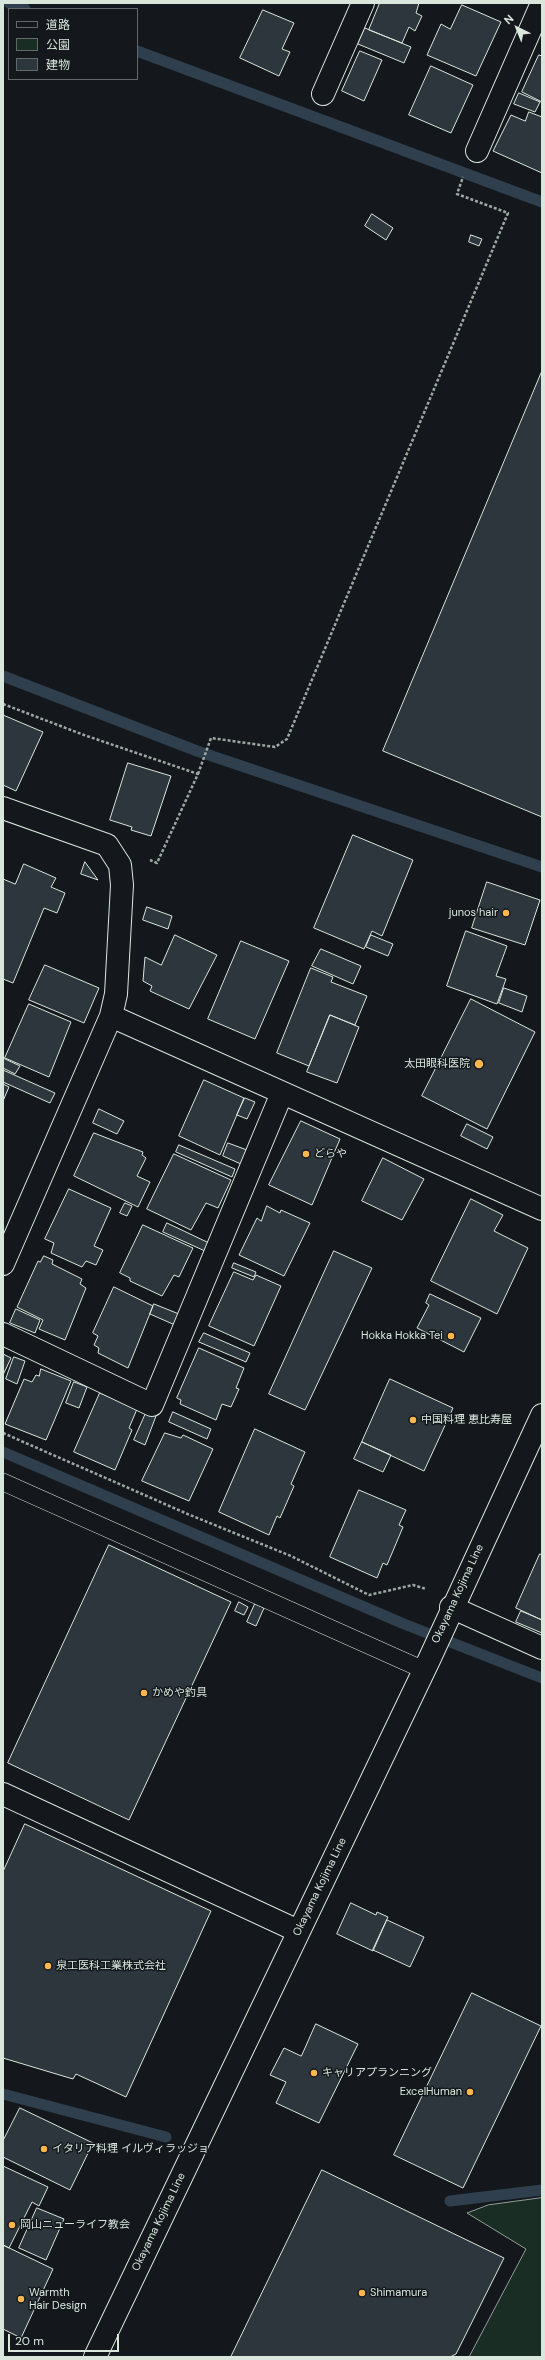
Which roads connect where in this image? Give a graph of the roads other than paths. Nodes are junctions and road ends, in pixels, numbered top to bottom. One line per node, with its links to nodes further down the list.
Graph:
1 (364, 3): 3 (street)
2 (542, 3): 4 (street)
3 (323, 94)
4 (476, 152)
5 (3, 808): 6 (street)
6 (111, 1016): 7 (street); 9 (street)
7 (282, 1093): 8 (street); 10 (street)
8 (542, 1209)
9 (3, 1264)
10 (3, 1334)
11 (542, 1415): 13 (street, Okayama Kojima Line)
12 (3, 1482): 15 (lane)
13 (448, 1615): 14 (street); 15 (street, Okayama Kojima Line)
14 (542, 1648)
15 (426, 1665): 17 (street, Okayama Kojima Line)
16 (3, 1794): 17 (street)
17 (298, 1931): 18 (street, Okayama Kojima Line)
18 (95, 2357)

